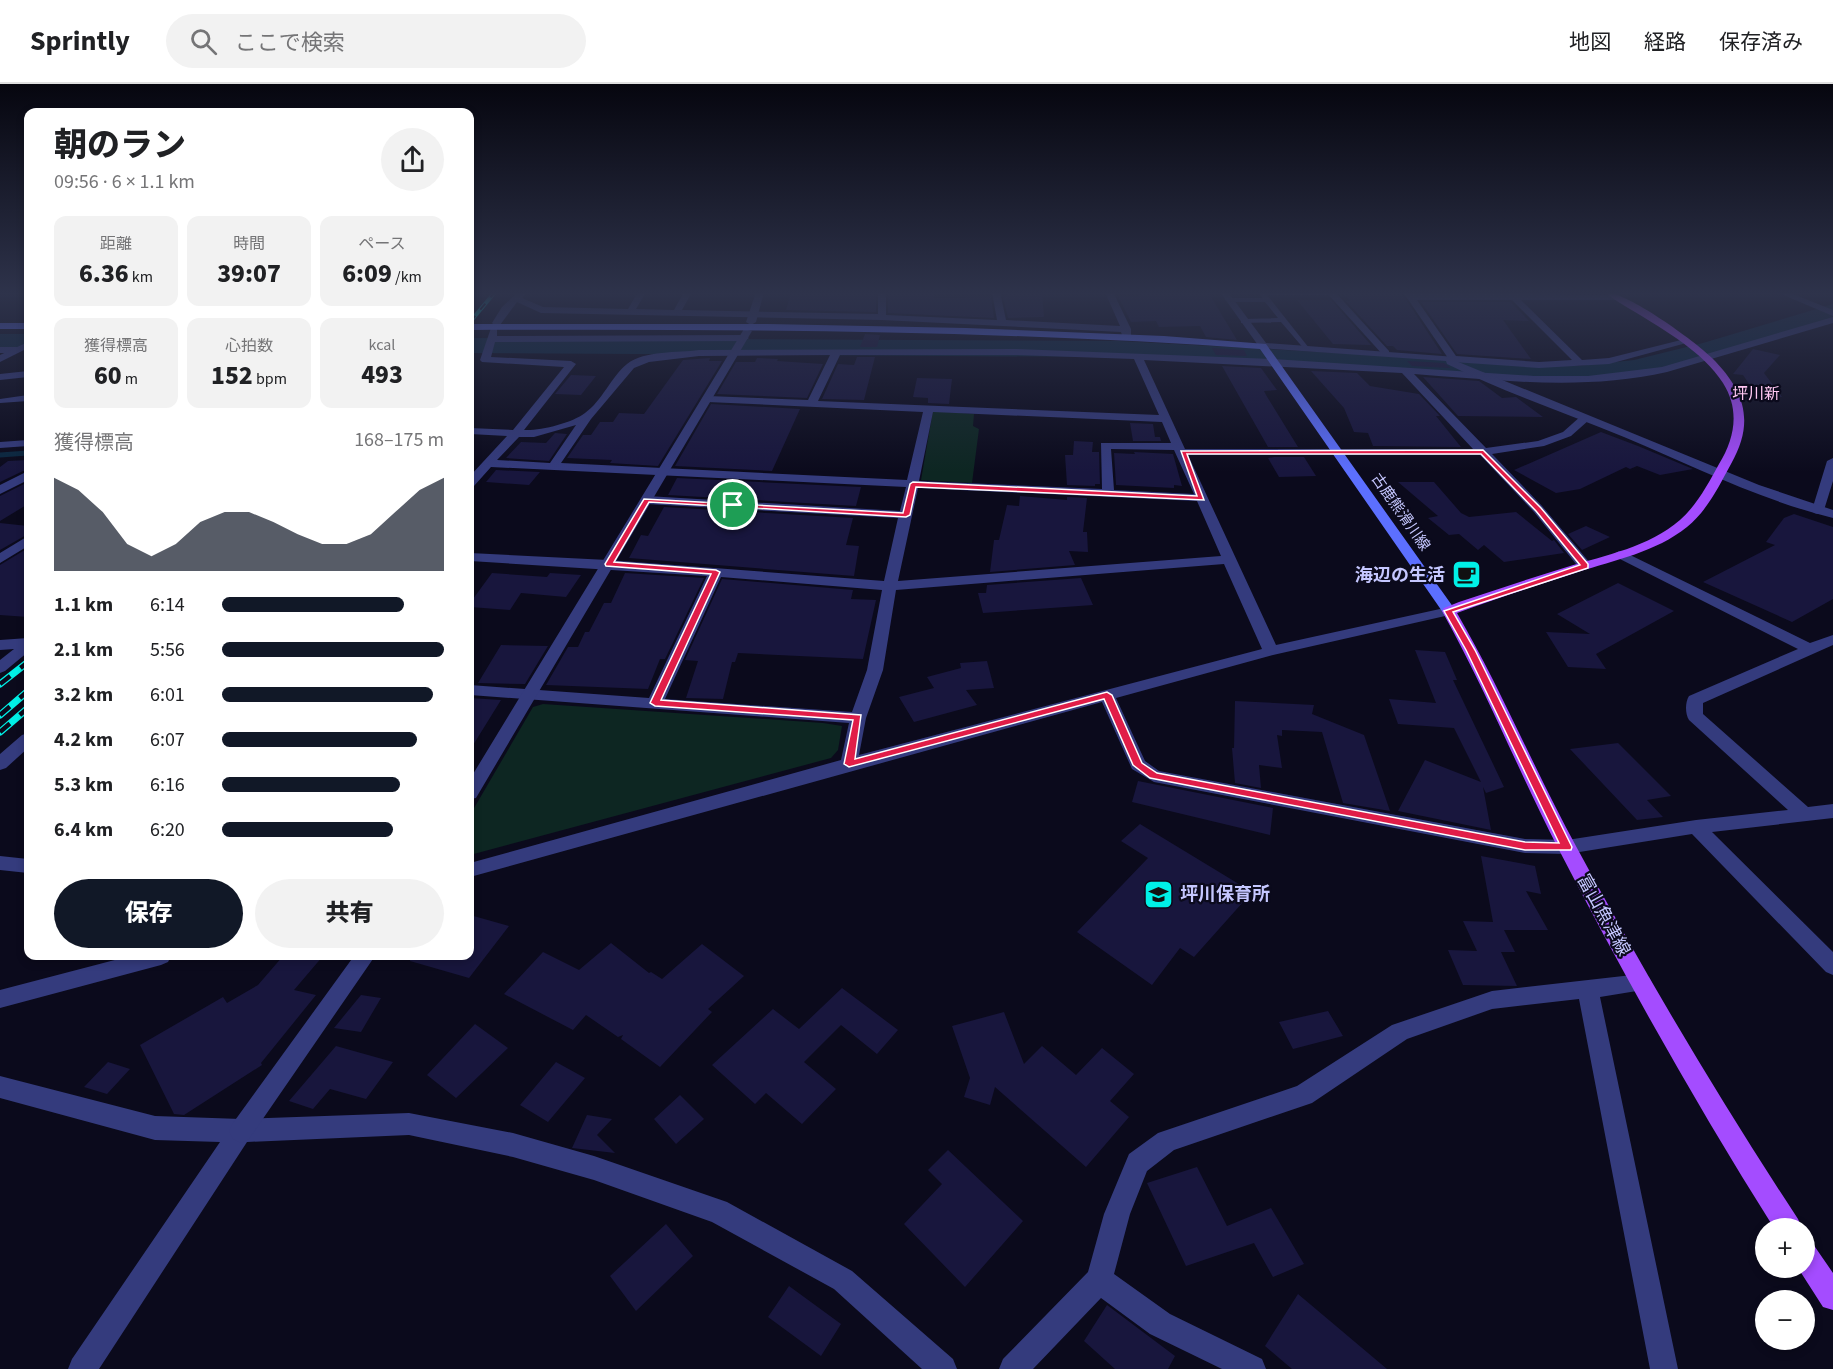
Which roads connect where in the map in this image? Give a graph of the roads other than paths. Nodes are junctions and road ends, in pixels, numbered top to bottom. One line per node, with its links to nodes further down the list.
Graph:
1 (13, 352): 19 (street)
2 (487, 352): 35 (street)
3 (702, 352): 31 (street)
4 (734, 352): 27 (street)
5 (836, 352): 17 (street); 29 (street)
6 (1247, 352): 16 (main road)
7 (1266, 352): 16 (street)
8 (1284, 352): 16 (street)
9 (1369, 352): 15 (street)
10 (1446, 352): 20 (street)
11 (1569, 352): 21 (street)
12 (1651, 352): 21 (street)
13 (1698, 352): 18 (main road)
14 (1718, 352): 18 (street)
15 (1386, 353): 20 (street)
16 (1268, 355): 17 (street); 22 (street); 40 (main road, 古鹿熊滑川線)
17 (1137, 356): 33 (street)
18 (1703, 356): 24 (street); 45 (main road)
19 (0, 359)
20 (1452, 361): 21 (street); 24 (street)
21 (1580, 363)
22 (1404, 370): 24 (street); 39 (street)
23 (24, 374): 25 (street)
24 (1474, 374): 32 (street)
25 (0, 377)
26 (24, 398): 28 (street)
27 (708, 399): 29 (street); 44 (street)
28 (4, 401)
29 (812, 403): 30 (street)
30 (929, 408): 33 (street); 48 (street)
31 (589, 416): 35 (street); 43 (street)
32 (1585, 418): 39 (street); 45 (street)
33 (1167, 419): 38 (street)
34 (474, 431): 35 (street)
35 (516, 433): 42 (street)
36 (24, 442): 37 (street)
37 (0, 445)
38 (1182, 450): 40 (street); 50 (street); 51 (street)
39 (1483, 452): 40 (street); 62 (street)
40 (1339, 453): 65 (main road, 古鹿熊滑川線)
41 (1833, 461): 53 (street)
42 (487, 464): 43 (street); 47 (street)
43 (553, 466): 44 (street)
44 (663, 473): 48 (street); 52 (street)
45 (1720, 473): 53 (street); 57 (main road)
46 (24, 478): 49 (street)
47 (474, 479)
48 (913, 484): 50 (street); 55 (street)
49 (0, 490)
50 (1108, 494): 51 (street)
51 (1201, 498): 60 (street)
52 (647, 500): 55 (street); 61 (street)
53 (1818, 510): 54 (street)
54 (1833, 514)
55 (906, 515): 64 (street)
56 (24, 543): 59 (street)
57 (1619, 555): 62 (main road); 70 (street)
58 (474, 557): 61 (street)
59 (0, 559)
60 (1228, 560): 64 (street); 71 (street)
61 (609, 564): 63 (street); 74 (street)
62 (1585, 566): 65 (main road)
63 (716, 572): 64 (street); 76 (street)
64 (890, 586): 77 (street)
65 (1449, 611): 71 (street); 85 (main road, 富山魚津線)
66 (1833, 639): 70 (street)
67 (24, 644): 68 (street)
68 (0, 645)
69 (24, 647): 72 (street)
70 (1810, 649): 83 (street)
71 (1271, 651): 75 (street)
72 (0, 668)
73 (474, 690): 74 (street)
74 (529, 694): 76 (street); 81 (street)
75 (1107, 695): 80 (street); 85 (street)
76 (655, 703): 77 (street)
77 (858, 718): 80 (street)
78 (24, 743): 79 (street)
79 (0, 764)
80 (849, 764): 88 (street)
81 (474, 786)
82 (1833, 811): 83 (street)
83 (1804, 814): 84 (street)
84 (1696, 827): 85 (street); 91 (street)
85 (1567, 847): 92 (main road, 富山魚津線)
86 (0, 863): 87 (street)
87 (24, 866)
88 (474, 869)
89 (146, 960): 94 (street)
90 (361, 960): 96 (street)
91 (1833, 966)
92 (1641, 983): 93 (street); 97 (main road, 富山魚津線)
93 (1588, 990): 99 (street); 105 (street)
94 (0, 999)
95 (0, 1087): 96 (street)
96 (241, 1131): 101 (street); 102 (street)
97 (1783, 1218)
98 (1815, 1270): 100 (main road)
99 (1099, 1280): 103 (street); 104 (street)
100 (1833, 1297)
101 (82, 1369)
102 (943, 1369)
103 (1013, 1369)
104 (1252, 1369)
105 (1664, 1369)

